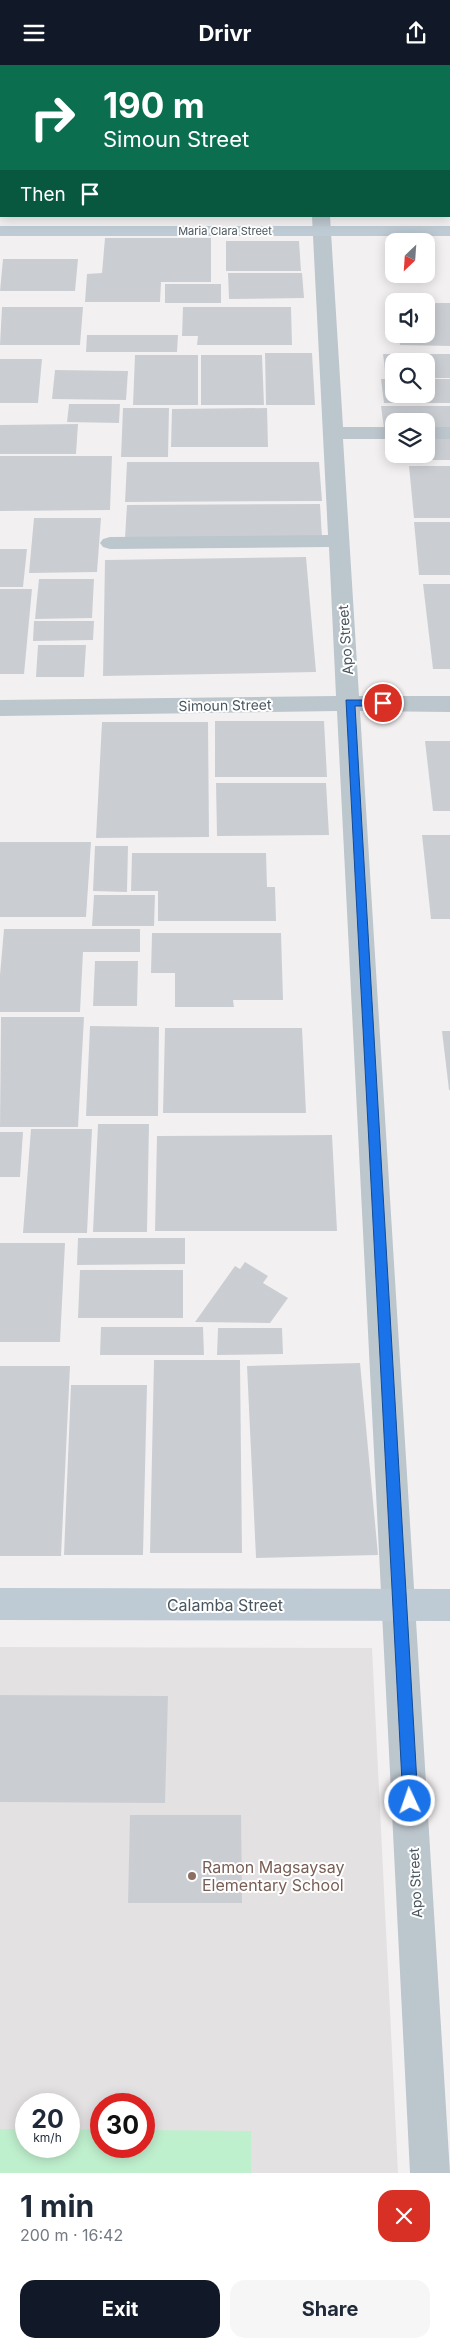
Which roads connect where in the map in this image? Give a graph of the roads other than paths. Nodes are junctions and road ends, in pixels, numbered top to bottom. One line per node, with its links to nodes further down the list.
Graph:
1 (321, 224): 2 (street, Maria Clara Street); 3 (street, Maria Clara Street); 4 (street, Apo Street)
2 (0, 231)
3 (450, 231)
4 (334, 433): 5 (street); 8 (street, Apo Street)
5 (385, 433)
6 (435, 433): 7 (street)
7 (450, 433)
8 (338, 541): 9 (street); 10 (street, Apo Street)
9 (110, 543)
10 (350, 703): 11 (street, Simoun Street); 12 (street, Simoun Street); 14 (street, Apo Street)
11 (450, 704)
12 (0, 708)
13 (0, 1604): 14 (street, Calamba Street)
14 (400, 1605): 15 (street, Calamba Street); 16 (street, Apo Street)
15 (450, 1605)
16 (430, 2173)

